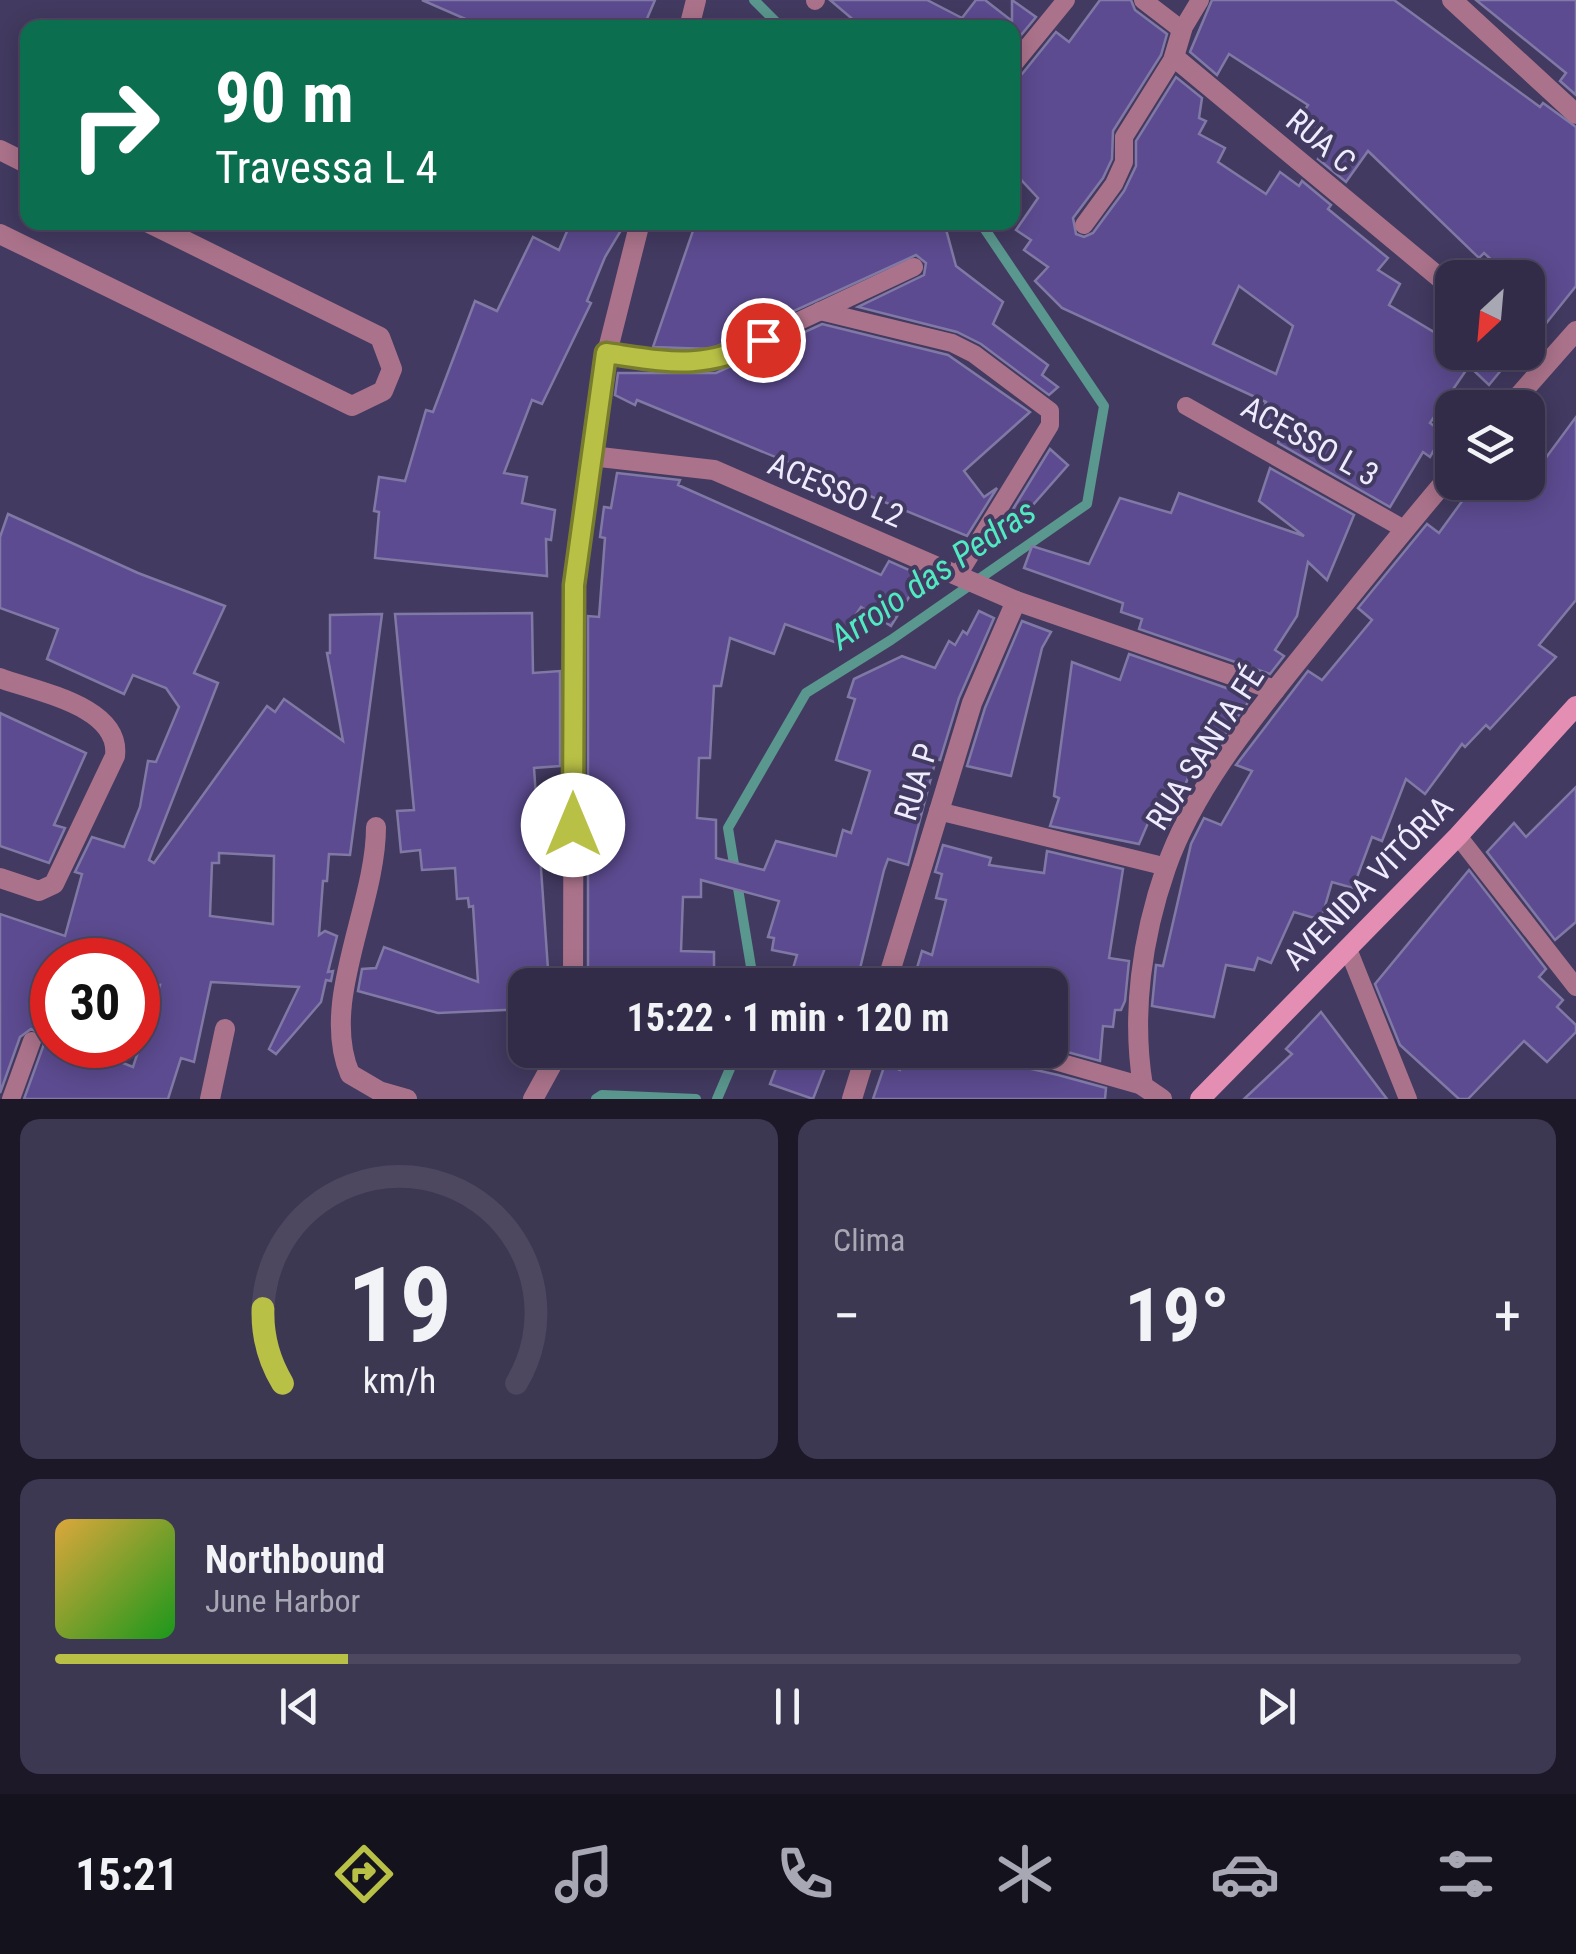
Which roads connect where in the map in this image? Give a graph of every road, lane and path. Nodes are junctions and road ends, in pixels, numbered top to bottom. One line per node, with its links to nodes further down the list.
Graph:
1 (1066, 0): 6 (lane)
2 (1144, 0): 5 (lane)
3 (1200, 0): 5 (lane)
4 (1452, 0): 8 (street)
5 (1182, 30): 7 (street)
6 (1020, 56)
7 (1174, 58): 9 (lane); 14 (street, RUA C)
8 (1576, 114)
9 (1084, 225)
10 (163, 230): 12 (street)
11 (638, 230): 17 (street)
12 (0, 234)
13 (914, 267): 15 (lane)
14 (1435, 274)
15 (820, 311): 17 (lane); 25 (lane)
16 (1576, 330): 18 (street)
17 (606, 353): 22 (street)
18 (1545, 365)
19 (1541, 370): 20 (street)
20 (1523, 390)
21 (1186, 406): 24 (lane, ACESSO L 3)
22 (591, 456): 25 (street, ACESSO L2); 36 (street)
23 (1435, 493): 24 (street, RUA SANTA FÉ)
24 (1404, 529): 28 (street, RUA SANTA FÉ)
25 (958, 575): 26 (street, ACESSO L2)
26 (1016, 601): 28 (street, ACESSO L2); 30 (street, RUA P)
27 (0, 678): 34 (street)
28 (1275, 690): 33 (street, RUA SANTA FÉ)
29 (1576, 706): 32 (street, AVENIDA VITÓRIA)
30 (938, 810): 33 (lane); 37 (street, RUA P)
31 (376, 828): 47 (street)
32 (1458, 836): 35 (street, AVENIDA VITÓRIA); 38 (lane)
33 (1166, 866): 44 (street, RUA SANTA FÉ)
34 (0, 878)
35 (1348, 949): 51 (street, AVENIDA VITÓRIA); 52 (lane)
36 (573, 968)
37 (891, 968)
38 (1576, 987)
39 (225, 1029): 46 (street)
40 (30, 1045): 45 (lane)
41 (1068, 1065): 44 (lane)
42 (550, 1068): 48 (street)
43 (861, 1068): 49 (street)
44 (1143, 1086): 50 (street)
45 (10, 1099)
46 (210, 1099)
47 (407, 1099)
48 (533, 1099)
49 (852, 1099)
50 (1162, 1099)
51 (1200, 1099)
52 (1408, 1099)

